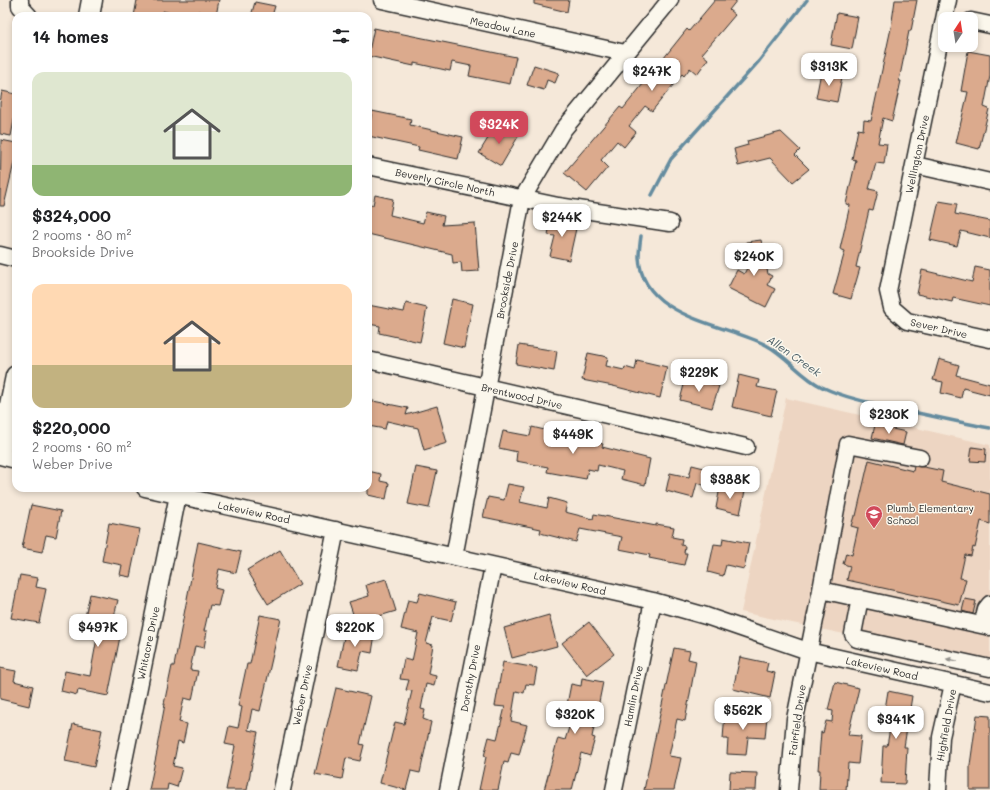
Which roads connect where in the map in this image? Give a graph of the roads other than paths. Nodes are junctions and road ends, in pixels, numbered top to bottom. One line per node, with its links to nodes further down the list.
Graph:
1 (20, 0): 6 (street)
2 (92, 0): 7 (main road)
3 (382, 0): 10 (street, Meadow Lane)
4 (670, 0): 10 (street, Brookside Drive)
5 (947, 8): 11 (street, Wellington Drive)
6 (25, 12)
7 (90, 12)
8 (978, 22): 9 (street)
9 (990, 25)
10 (625, 53): 14 (street, Brookside Drive)
11 (915, 165): 13 (street); 18 (street, Wellington Drive)
12 (372, 167): 14 (street, Beverly Circle North)
13 (990, 182)
14 (522, 199): 15 (street, Beverly Circle North); 21 (street, Brookside Drive)
15 (670, 223)
16 (0, 255): 17 (street)
17 (12, 258)
18 (892, 308): 19 (street, Sever Drive)
19 (990, 339)
20 (372, 361): 21 (street, Brentwood Drive)
21 (487, 388): 23 (street, Brentwood Drive); 30 (street, Brookside Drive)
22 (12, 396): 24 (main road)
23 (746, 447)
24 (0, 455): 26 (street)
25 (920, 458): 32 (street, Fairfield Drive)
26 (12, 459)
27 (164, 492): 28 (street, Lakeview Road)
28 (178, 495): 29 (street, Lakeview Road); 41 (street, Whitacre Drive)
29 (336, 530): 30 (street, Lakeview Road); 42 (street, Weber Drive)
30 (454, 557): 31 (street, Lakeview Road)
31 (493, 566): 34 (street, Lakeview Road); 43 (street, Dorothy Drive)
32 (821, 590): 33 (street); 37 (street, Fairfield Drive)
33 (860, 598): 36 (street); 38 (street, one-way to 33)
34 (652, 601): 37 (street, Lakeview Road); 44 (street, Hamlin Drive)
35 (990, 604): 36 (street)
36 (986, 626)
37 (808, 651): 39 (street, Lakeview Road); 45 (street, Fairfield Drive)
38 (990, 668)
39 (953, 684): 40 (street, Lakeview Road); 46 (street, Highfield Drive)
40 (990, 692)
41 (118, 790)
42 (282, 790)
43 (448, 790)
44 (614, 790)
45 (789, 790)
46 (938, 790)

